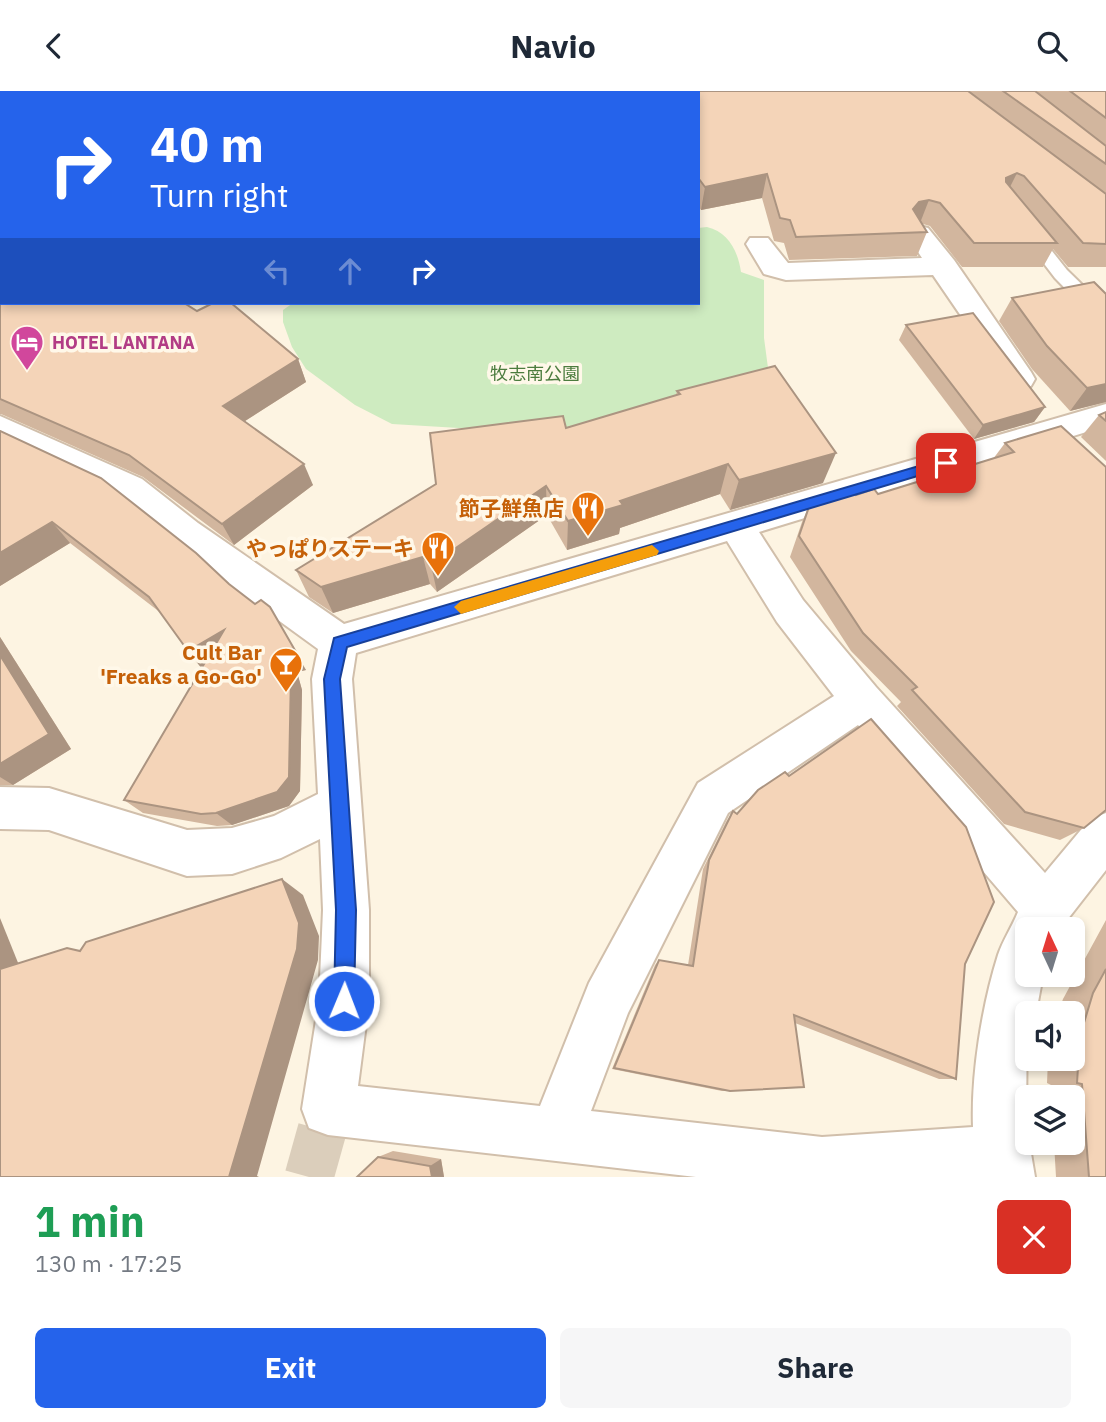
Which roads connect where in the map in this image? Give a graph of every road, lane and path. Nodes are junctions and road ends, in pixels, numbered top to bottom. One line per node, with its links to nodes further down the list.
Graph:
1 (1013, 214): 5 (lane)
2 (919, 234): 4 (street)
3 (759, 244): 4 (street)
4 (944, 266): 7 (street)
5 (1106, 319)
6 (1106, 415): 7 (street)
7 (1054, 425): 9 (street)
8 (0, 428): 10 (street)
9 (736, 526): 10 (street); 11 (street)
10 (340, 642): 12 (street)
11 (862, 700): 15 (street); 18 (street)
12 (340, 806): 13 (street); 18 (street)
13 (0, 808)
14 (1106, 835): 16 (street)
15 (1028, 917)
16 (1044, 917)
17 (1016, 987): 19 (street)
18 (556, 1135): 19 (street)
19 (1004, 1164)

